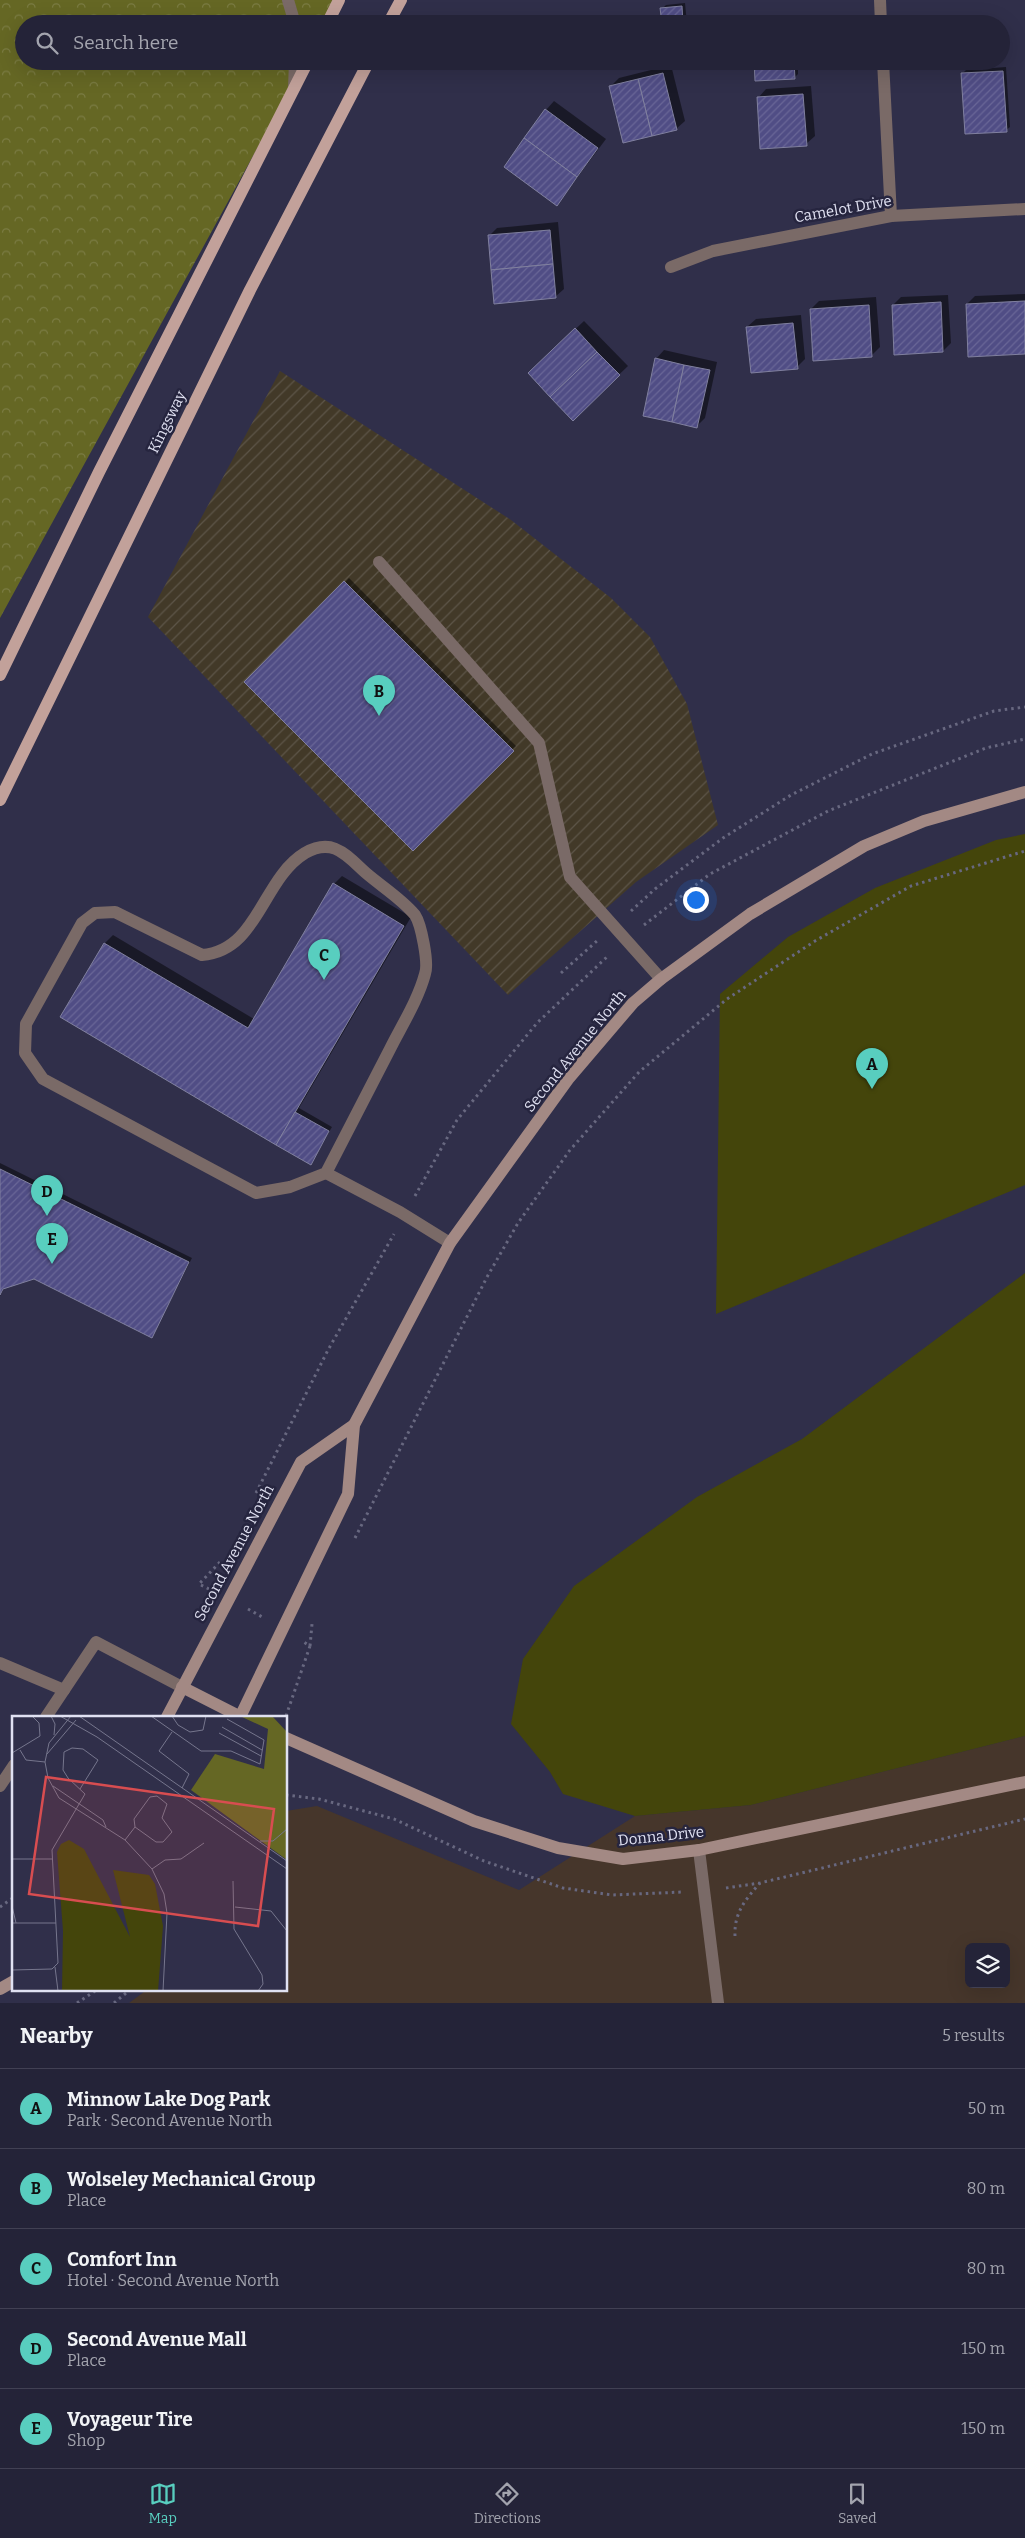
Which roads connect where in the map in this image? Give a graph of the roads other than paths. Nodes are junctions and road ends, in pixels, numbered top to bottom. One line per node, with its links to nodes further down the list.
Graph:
1 (288, 0): 5 (street)
2 (339, 0): 6 (main road)
3 (401, 0): 7 (main road)
4 (880, 0): 8 (street)
5 (292, 15)
6 (332, 15)
7 (393, 15)
8 (881, 15)
9 (295, 70): 13 (street)
10 (303, 70): 13 (main road)
11 (364, 70): 20 (main road, Kingsway)
12 (883, 70): 15 (street)
13 (294, 88): 18 (main road)
14 (1025, 209): 15 (street, Camelot Drive)
15 (891, 216): 16 (street, Camelot Drive)
16 (671, 267)
17 (379, 562): 21 (street)
18 (0, 674)
19 (1025, 792): 21 (main road, Second Avenue North)
20 (0, 800)
21 (661, 979): 23 (main road, Second Avenue North)
22 (326, 1174): 22 (street); 23 (street)
23 (450, 1243): 24 (main road, Second Avenue North)
24 (354, 1424): 26 (main road, Second Avenue North); 31 (main road, Second Avenue North)
25 (0, 1663): 27 (street)
26 (182, 1687): 27 (street); 29 (main road, Second Avenue North); 30 (main road)
27 (64, 1690): 28 (street)
28 (47, 1716)
29 (168, 1716)
30 (238, 1716)
31 (240, 1716)
32 (288, 1739): 36 (main road, Donna Drive)
33 (12, 1768): 35 (street)
34 (1025, 1782): 36 (main road, Donna Drive)
35 (0, 1786)
36 (699, 1850): 39 (street)
37 (12, 1981): 38 (main road)
38 (0, 1988)
39 (718, 2003)

